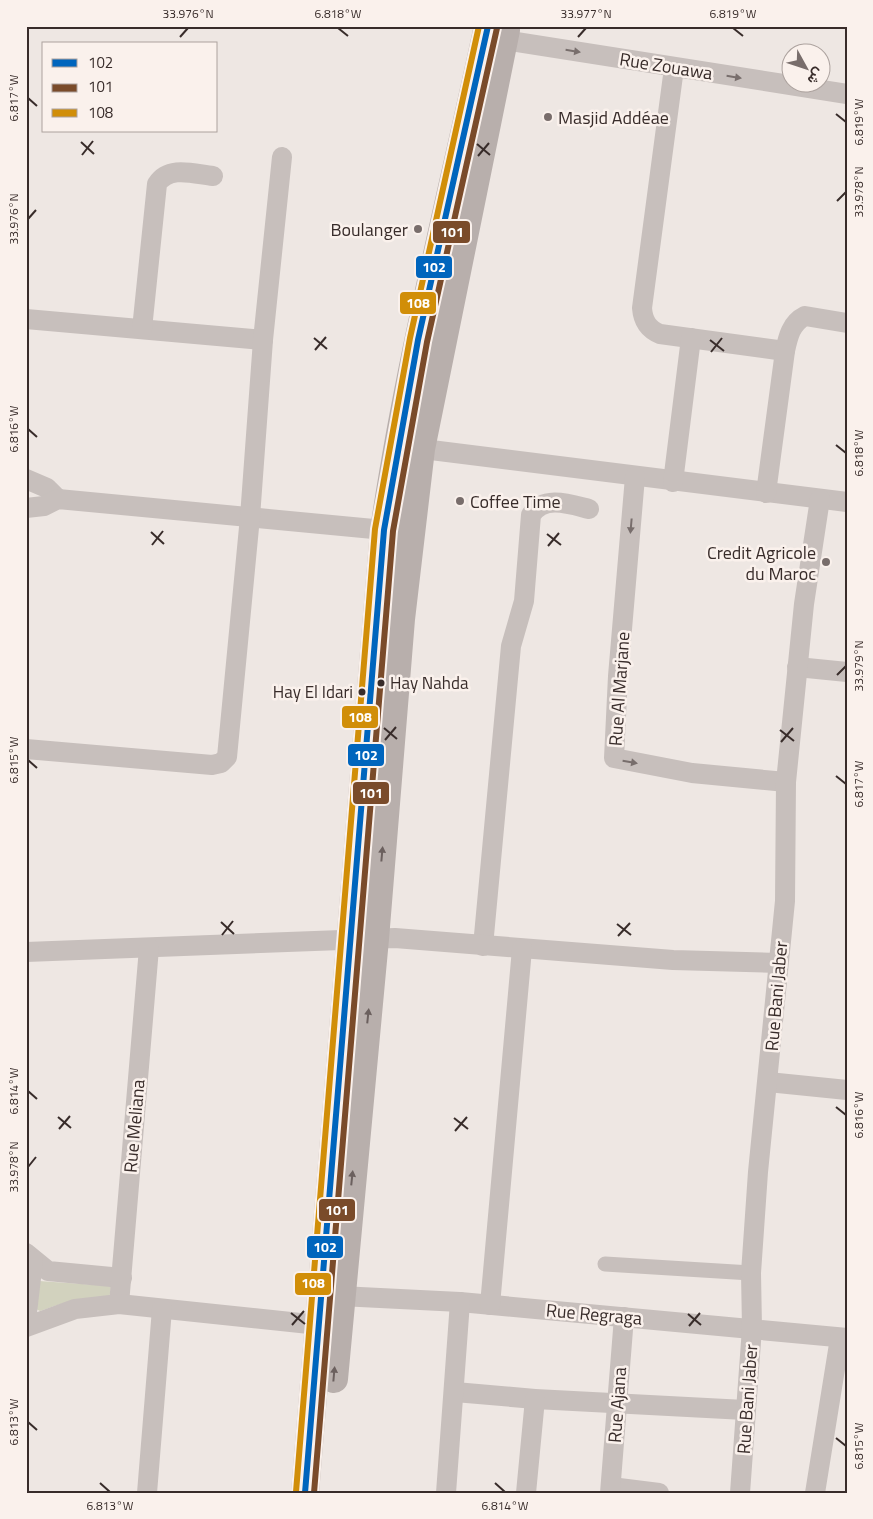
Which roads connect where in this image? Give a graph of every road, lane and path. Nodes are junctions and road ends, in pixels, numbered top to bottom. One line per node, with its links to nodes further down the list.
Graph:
1 (496, 32): 2 (street, Rue Zouawa, one-way to 2); 12 (main road)
2 (674, 68): 3 (street, Rue Zouawa, one-way to 3); 9 (street)
3 (847, 94)
4 (282, 158): 10 (street)
5 (213, 176): 8 (street)
6 (26, 319): 8 (street)
7 (847, 323): 11 (street)
8 (142, 329): 10 (street)
9 (691, 338): 11 (street); 15 (street)
10 (263, 340): 22 (street)
11 (785, 351): 16 (street)
12 (409, 447): 13 (street); 23 (main road); 28 (main road, one-way to 12)
13 (635, 477): 15 (street); 27 (street, Rue Al Marjane, one-way to 27)
14 (26, 478): 17 (street)
15 (673, 482): 16 (street)
16 (766, 493): 18 (street)
17 (58, 499): 20 (street); 22 (street)
18 (820, 500): 19 (street); 24 (street, Rue Bani Jaber)
19 (847, 502)
20 (26, 508)
21 (588, 509): 29 (street)
22 (250, 517): 23 (street); 26 (street)
23 (384, 530): 28 (main road)
24 (797, 667): 25 (street); 27 (street, Rue Bani Jaber)
25 (847, 672)
26 (26, 748)
27 (786, 782): 33 (street, Rue Bani Jaber)
28 (363, 940): 29 (street); 30 (street); 40 (main road, one-way to 28); 47 (main road)
29 (483, 946): 31 (street)
30 (149, 948): 32 (street); 39 (street, Rue Meliana)
31 (522, 949): 33 (street); 43 (street)
32 (26, 952)
33 (778, 963): 34 (street, Rue Bani Jaber)
34 (768, 1082): 35 (street); 38 (street, Rue Bani Jaber)
35 (847, 1090)
36 (29, 1257): 39 (street); 46 (street)
37 (605, 1264): 38 (street)
38 (751, 1273): 49 (street, Rue Bani Jaber)
39 (122, 1278): 42 (street, Rue Meliana)
40 (340, 1296): 41 (street, Rue Regraga); 58 (main road, one-way to 40)
41 (460, 1302): 43 (street, Rue Regraga); 51 (street)
42 (119, 1304): 44 (street); 48 (street)
43 (490, 1305): 45 (street, Rue Regraga)
44 (162, 1309): 47 (street); 56 (street)
45 (624, 1317): 49 (street, Rue Regraga); 53 (street, Rue Ajana)
46 (26, 1321)
47 (319, 1325): 57 (main road)
48 (26, 1327)
49 (752, 1328): 50 (street, Rue Regraga); 54 (street, Rue Bani Jaber)
50 (843, 1338): 63 (street)
51 (455, 1392): 52 (street); 59 (street)
52 (535, 1399): 53 (street); 60 (street)
53 (616, 1403): 54 (street); 55 (street, Rue Ajana)
54 (745, 1410): 62 (street, Rue Bani Jaber)
55 (611, 1490): 61 (street)
56 (147, 1493)
57 (306, 1493)
58 (324, 1493)
59 (446, 1493)
60 (526, 1493)
61 (659, 1493)
62 (740, 1493)
63 (815, 1493)

